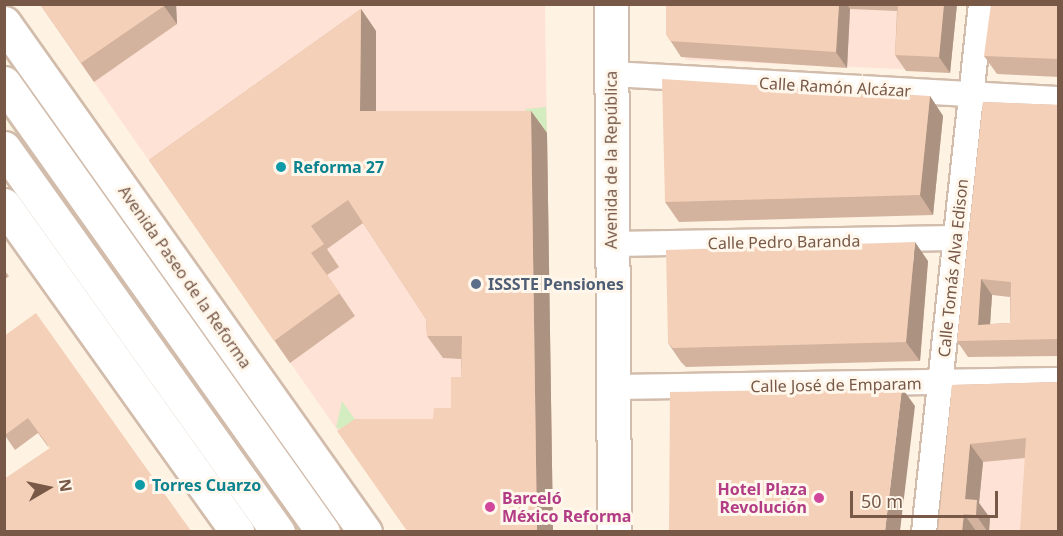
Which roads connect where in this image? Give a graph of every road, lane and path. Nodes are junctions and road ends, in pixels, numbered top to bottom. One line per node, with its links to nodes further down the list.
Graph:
1 (610, 4): 4 (main road, Avenida de la República)
2 (981, 4): 6 (street, Calle Tomás Alva Edison)
3 (4, 23): 18 (main road, Avenida Paseo de la Reforma)
4 (611, 74): 6 (street, Calle Ramón Alcázar); 11 (main road, Avenida de la República)
5 (4, 83): 17 (main road, Avenida Paseo de la Reforma)
6 (971, 95): 7 (street, Calle Ramón Alcázar); 10 (street, Calle Tomás Alva Edison)
7 (1059, 99)
8 (4, 148): 16 (main road)
9 (4, 205): 15 (main road)
10 (956, 238): 11 (street, Calle Pedro Baranda); 13 (street, Calle Tomás Alva Edison)
11 (612, 244): 14 (main road, Avenida de la República)
12 (1059, 380): 13 (street, Calle José de Emparam)
13 (941, 383): 14 (street, Calle José de Emparam); 20 (street, Calle Tomás Alva Edison)
14 (613, 387): 19 (main road, Avenida de la República)
15 (237, 531)
16 (278, 531)
17 (323, 531)
18 (365, 531)
19 (614, 531)
20 (924, 531)

